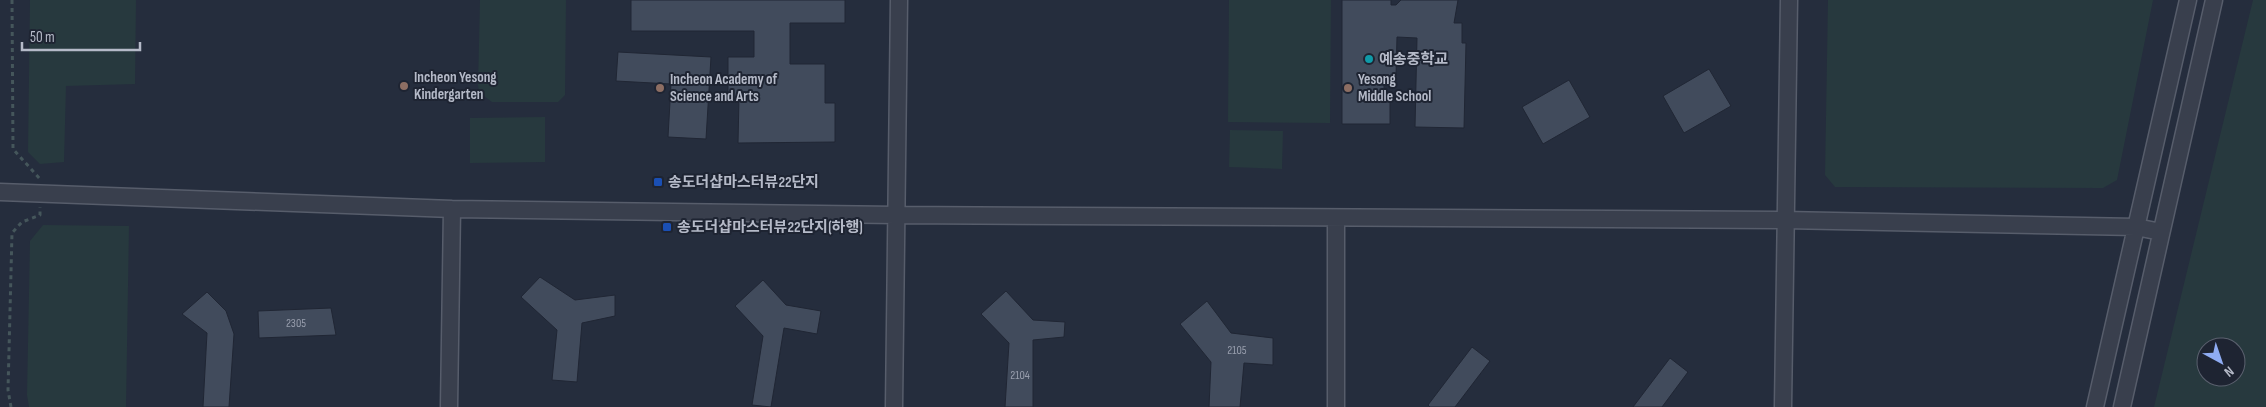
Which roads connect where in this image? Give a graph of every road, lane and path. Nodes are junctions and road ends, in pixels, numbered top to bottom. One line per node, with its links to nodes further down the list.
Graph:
1 (12, 0): 6 (path)
2 (899, 0): 10 (street)
3 (1789, 0): 12 (street)
4 (2188, 0): 13 (street)
5 (2214, 0): 14 (street)
6 (41, 179)
7 (0, 192): 8 (street)
8 (452, 209): 10 (street); 16 (street)
9 (40, 215): 15 (path)
10 (896, 215): 11 (street); 17 (street)
11 (1336, 218): 12 (street); 18 (street)
12 (1784, 220): 13 (street); 19 (street)
13 (2136, 227): 14 (street); 20 (street)
14 (2161, 232): 21 (street)
15 (11, 407)
16 (449, 407)
17 (894, 407)
18 (1336, 407)
19 (1783, 407)
20 (2095, 407)
21 (2122, 407)

